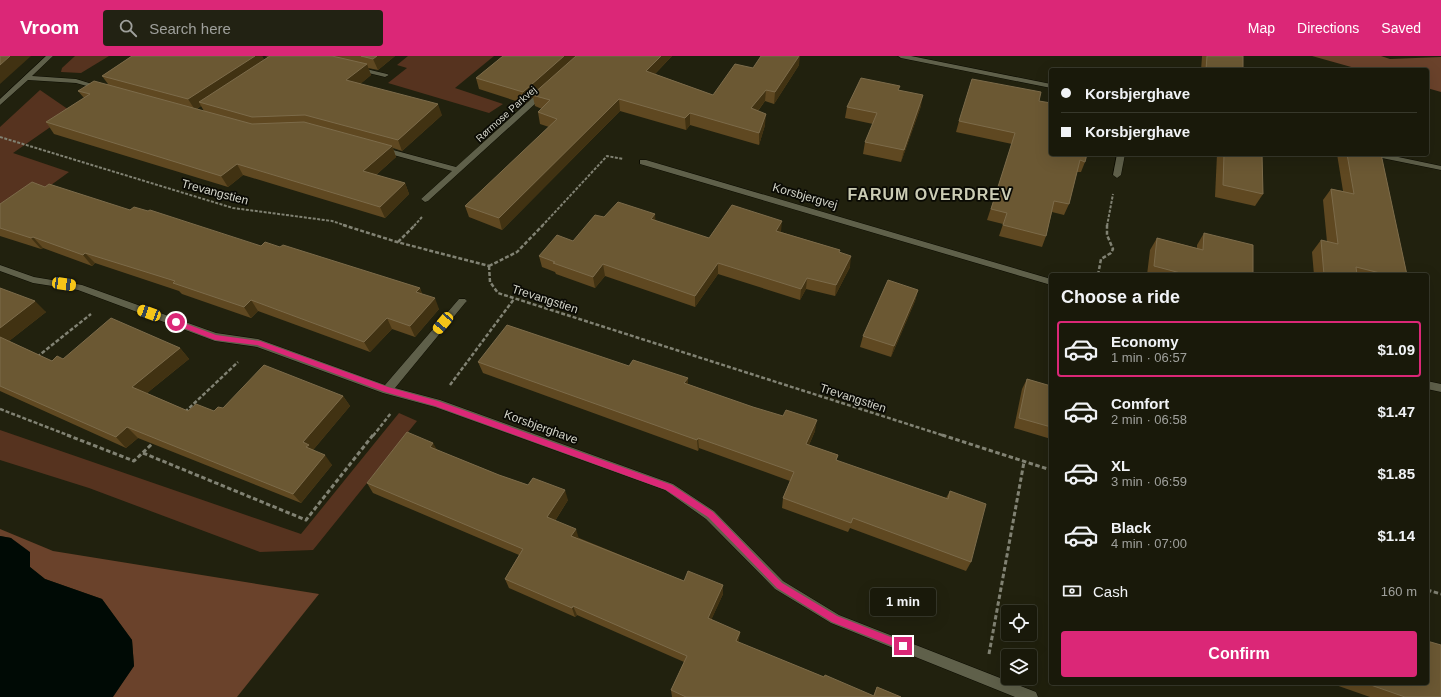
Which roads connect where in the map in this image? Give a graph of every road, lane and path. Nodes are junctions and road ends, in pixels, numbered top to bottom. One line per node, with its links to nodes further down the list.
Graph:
1 (50, 56): 5 (street)
2 (901, 56): 6 (street)
3 (348, 67): 4 (street)
4 (385, 75)
5 (25, 78): 8 (street); 9 (street)
6 (1049, 86)
7 (550, 87): 16 (street, Rørmose Parkvej)
8 (106, 90)
9 (0, 103)
10 (0, 137): 19 (path, Trevangstien)
11 (377, 148): 16 (street)
12 (1121, 156): 17 (street)
13 (1382, 156): 15 (street)
14 (643, 162): 20 (path); 23 (street, Korsbjergvej)
15 (1441, 168)
16 (458, 170): 18 (street, Rørmose Parkvej)
17 (1117, 175): 22 (path)
18 (425, 200): 19 (path)
19 (397, 242): 20 (path, Trevangstien)
20 (489, 266): 25 (path, Trevangstien)
21 (0, 268): 24 (street, Korsbjerghave)
22 (1098, 273)
23 (1049, 281)
24 (110, 298): 27 (street, Korsbjerghave); 28 (path)
25 (514, 299): 33 (path); 38 (path, Trevangstien)
26 (462, 301): 31 (street)
27 (258, 343): 31 (street, Korsbjerghave); 35 (path)
28 (36, 358)
29 (1429, 385): 30 (street)
30 (1441, 388)
31 (387, 390): 32 (street, Korsbjerghave)
32 (406, 395): 33 (street, Korsbjerghave); 37 (path)
33 (436, 403): 42 (street, Korsbjerghave)
34 (0, 409): 37 (path)
35 (183, 414)
36 (160, 436): 37 (path)
37 (142, 453)
38 (1024, 462): 39 (path, Trevangstien); 42 (path)
39 (1049, 469)
40 (1429, 591): 41 (path)
41 (1441, 594)
42 (985, 678): 43 (street, Korsbjerghave)
43 (1031, 697)

